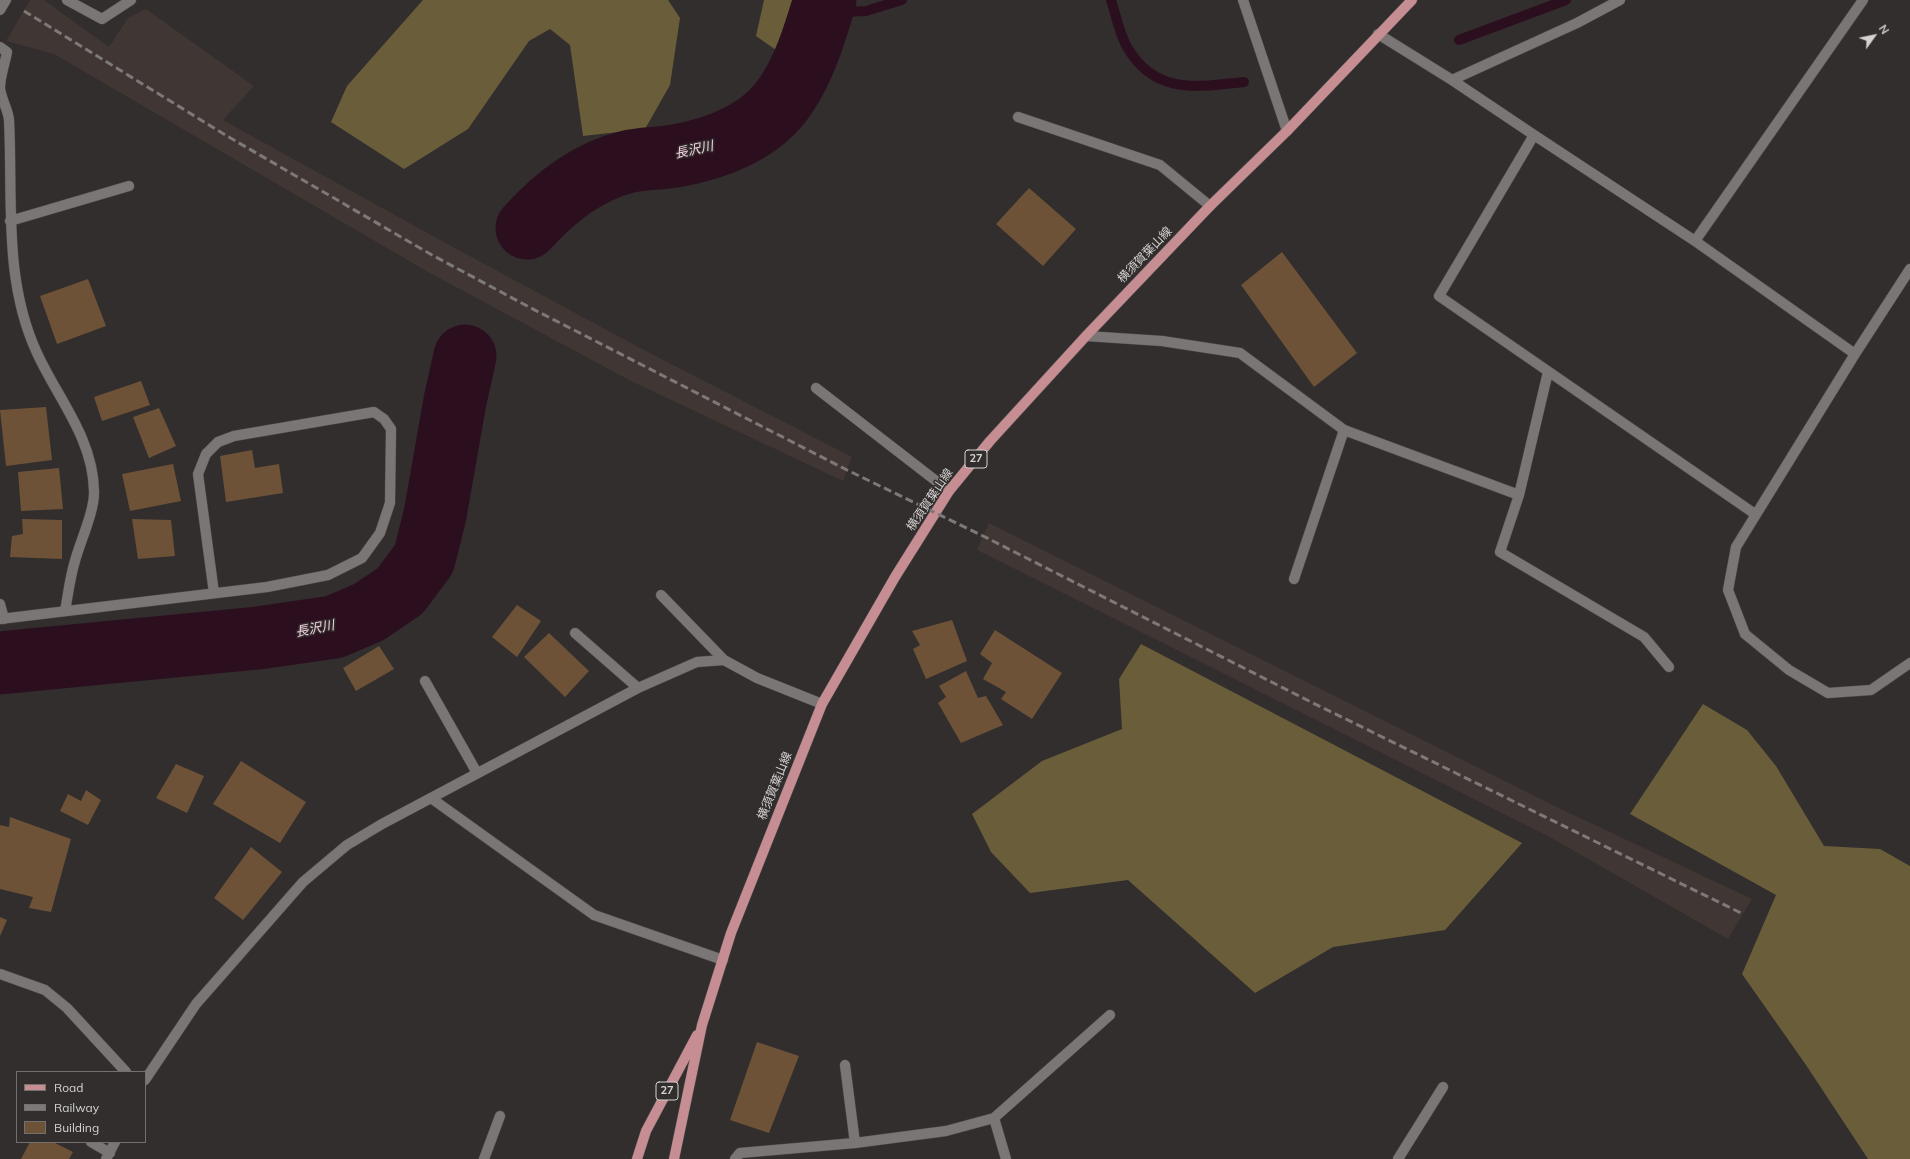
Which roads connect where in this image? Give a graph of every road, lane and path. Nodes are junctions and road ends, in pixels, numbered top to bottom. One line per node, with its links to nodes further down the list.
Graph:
1 (6, 0): 8 (street)
2 (67, 0): 3 (street)
3 (131, 0)
4 (1243, 0): 13 (street)
5 (1412, 0): 9 (main road, 横須賀葉山線 / 27)
6 (1620, 0): 11 (street)
7 (1863, 0): 18 (street)
8 (0, 10)
9 (1378, 34): 11 (street); 13 (main road, 横須賀葉山線 / 27)
10 (0, 48): 17 (street)
11 (1452, 80): 14 (street)
12 (1018, 117): 16 (street)
13 (1287, 131): 16 (main road, 横須賀葉山線 / 27)
14 (1534, 136): 18 (street); 22 (street)
15 (130, 186): 17 (street)
16 (1210, 206): 20 (main road, 横須賀葉山線 / 27)
17 (10, 221): 32 (street)
18 (1695, 241): 21 (street)
19 (1910, 269): 21 (street)
20 (1086, 336): 24 (street); 25 (main road, 横須賀葉山線 / 27)
21 (1855, 354): 27 (street)
22 (1548, 372): 26 (street); 27 (street)
23 (816, 388): 25 (street)
24 (1344, 430): 26 (street); 28 (street)
25 (949, 491): 40 (main road, 横須賀葉山線 / 27)
26 (1519, 495): 37 (street)
27 (1755, 514): 36 (street)
28 (1294, 579)
29 (214, 593): 29 (street); 32 (street)
30 (661, 595): 35 (street)
31 (0, 604): 33 (street)
32 (65, 611): 33 (street)
33 (2, 619)
34 (575, 633): 39 (street)
35 (724, 660): 39 (street); 40 (street)
36 (1910, 663)
37 (1668, 667)
38 (425, 680): 41 (street)
39 (638, 688): 41 (street)
40 (822, 704): 43 (main road, 横須賀葉山線 / 27)
41 (477, 774): 42 (street)
42 (431, 798): 43 (street); 49 (street)
43 (723, 960): 46 (main road, 横須賀葉山線 / 27)
44 (0, 974): 48 (street)
45 (1110, 1015): 52 (street)
46 (702, 1025): 59 (main road, 横須賀葉山線 / 27); 60 (main road, 横須賀葉山線 / 27)
47 (845, 1065): 55 (street)
48 (125, 1071)
49 (146, 1079)
50 (1443, 1087): 62 (street)
51 (500, 1116): 58 (street)
52 (994, 1118): 55 (street); 61 (street)
53 (91, 1143): 56 (street)
54 (114, 1143): 56 (street)
55 (855, 1143): 57 (street)
56 (108, 1156)
57 (738, 1156)
58 (484, 1159)
59 (637, 1159)
60 (674, 1159)
61 (1006, 1159)
62 (1398, 1159)

